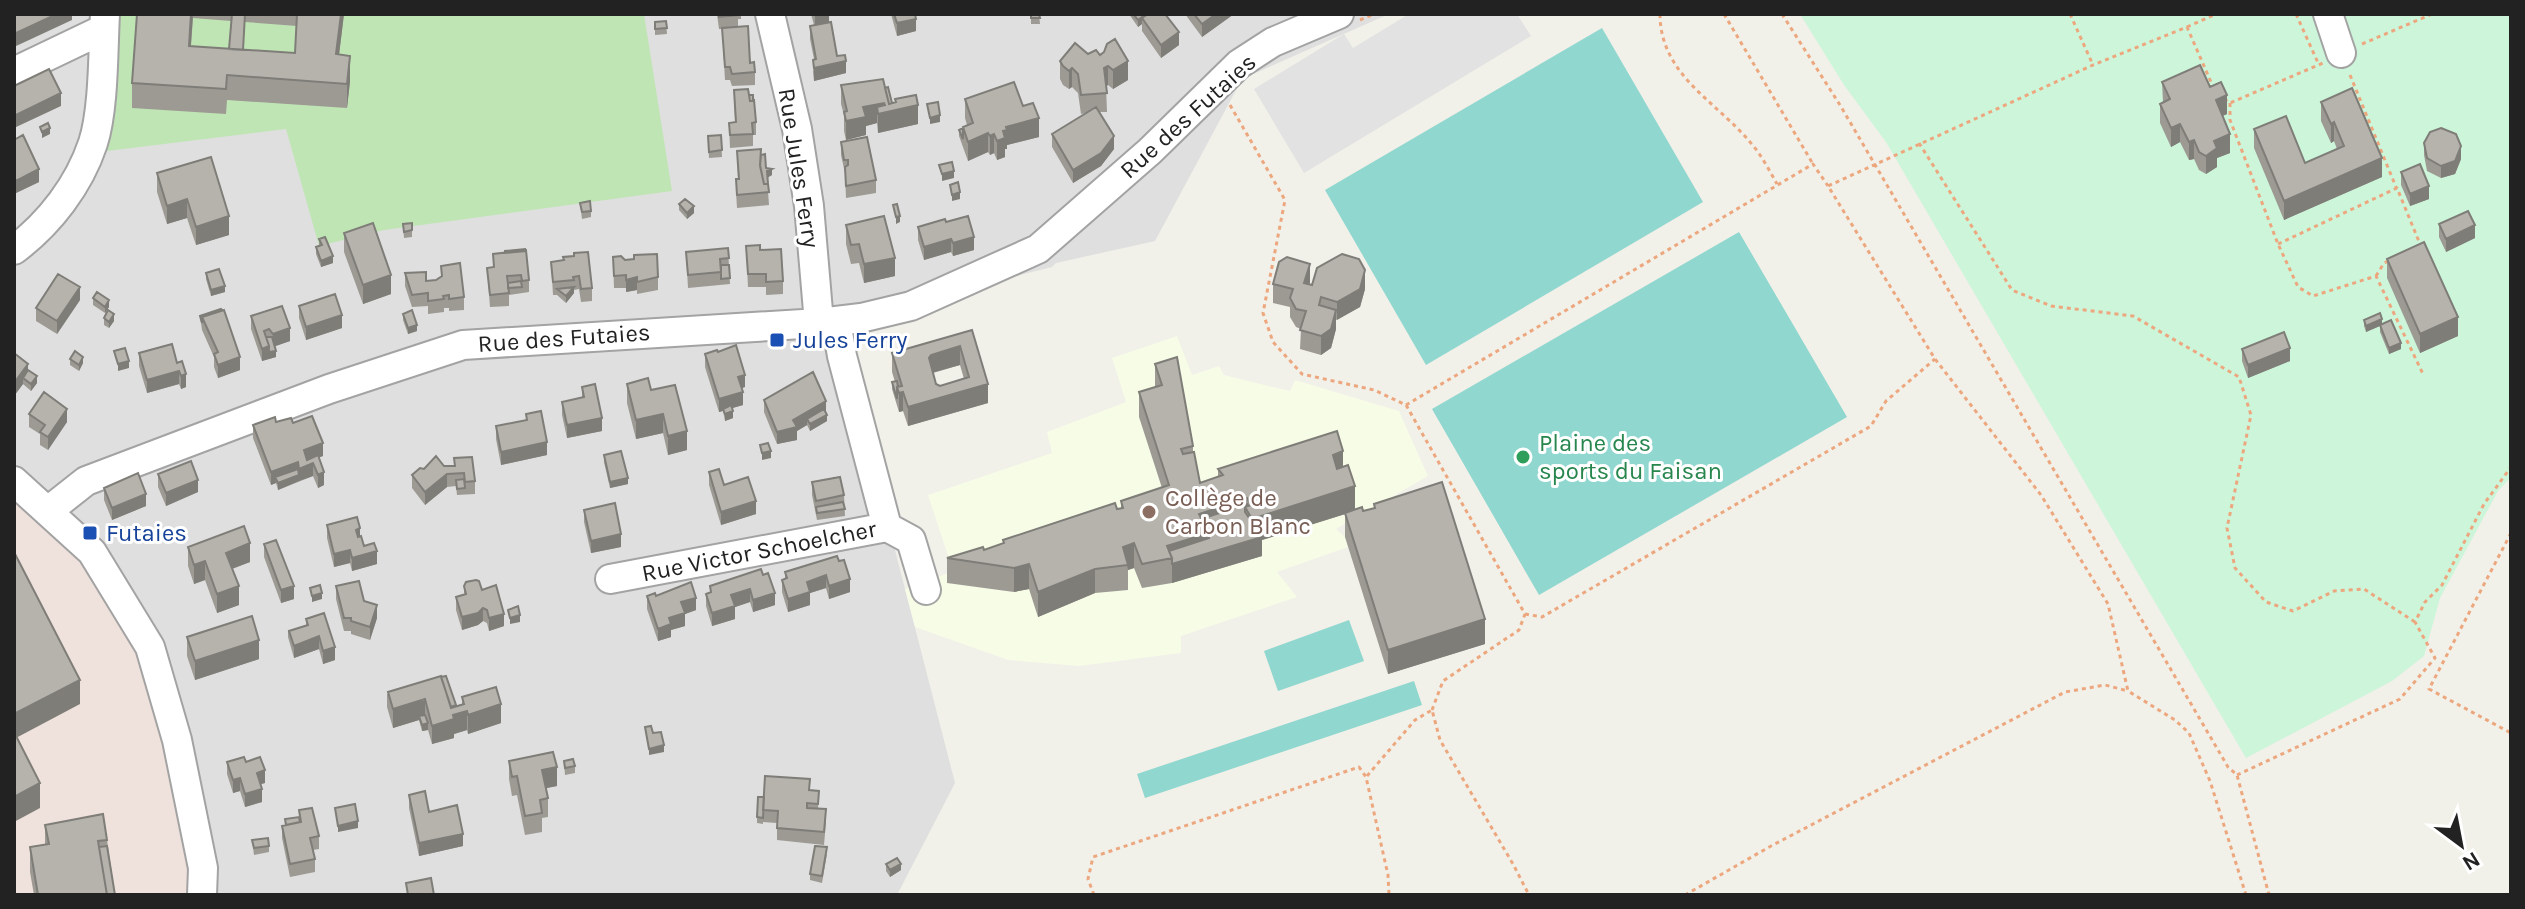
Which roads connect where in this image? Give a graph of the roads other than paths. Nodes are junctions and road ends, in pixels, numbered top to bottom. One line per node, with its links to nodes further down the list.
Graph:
1 (770, 14): 10 (street, Rue Jules Ferry)
2 (1297, 14): 8 (street, Rue des Futaies)
3 (1339, 14): 8 (street, Rue des Futaies)
4 (2328, 14): 6 (street)
5 (104, 22): 7 (street); 9 (street)
6 (2330, 59)
7 (14, 72)
8 (1085, 207): 10 (street, Rue des Futaies)
9 (14, 250)
10 (828, 322): 12 (street, Rue des Futaies); 13 (street, Rue Victor Schoelcher)
11 (14, 481): 12 (street)
12 (48, 511): 16 (street)
13 (887, 527): 14 (street, Rue Victor Schoelcher); 15 (street)
14 (610, 579)
15 (926, 590)
16 (202, 895)

